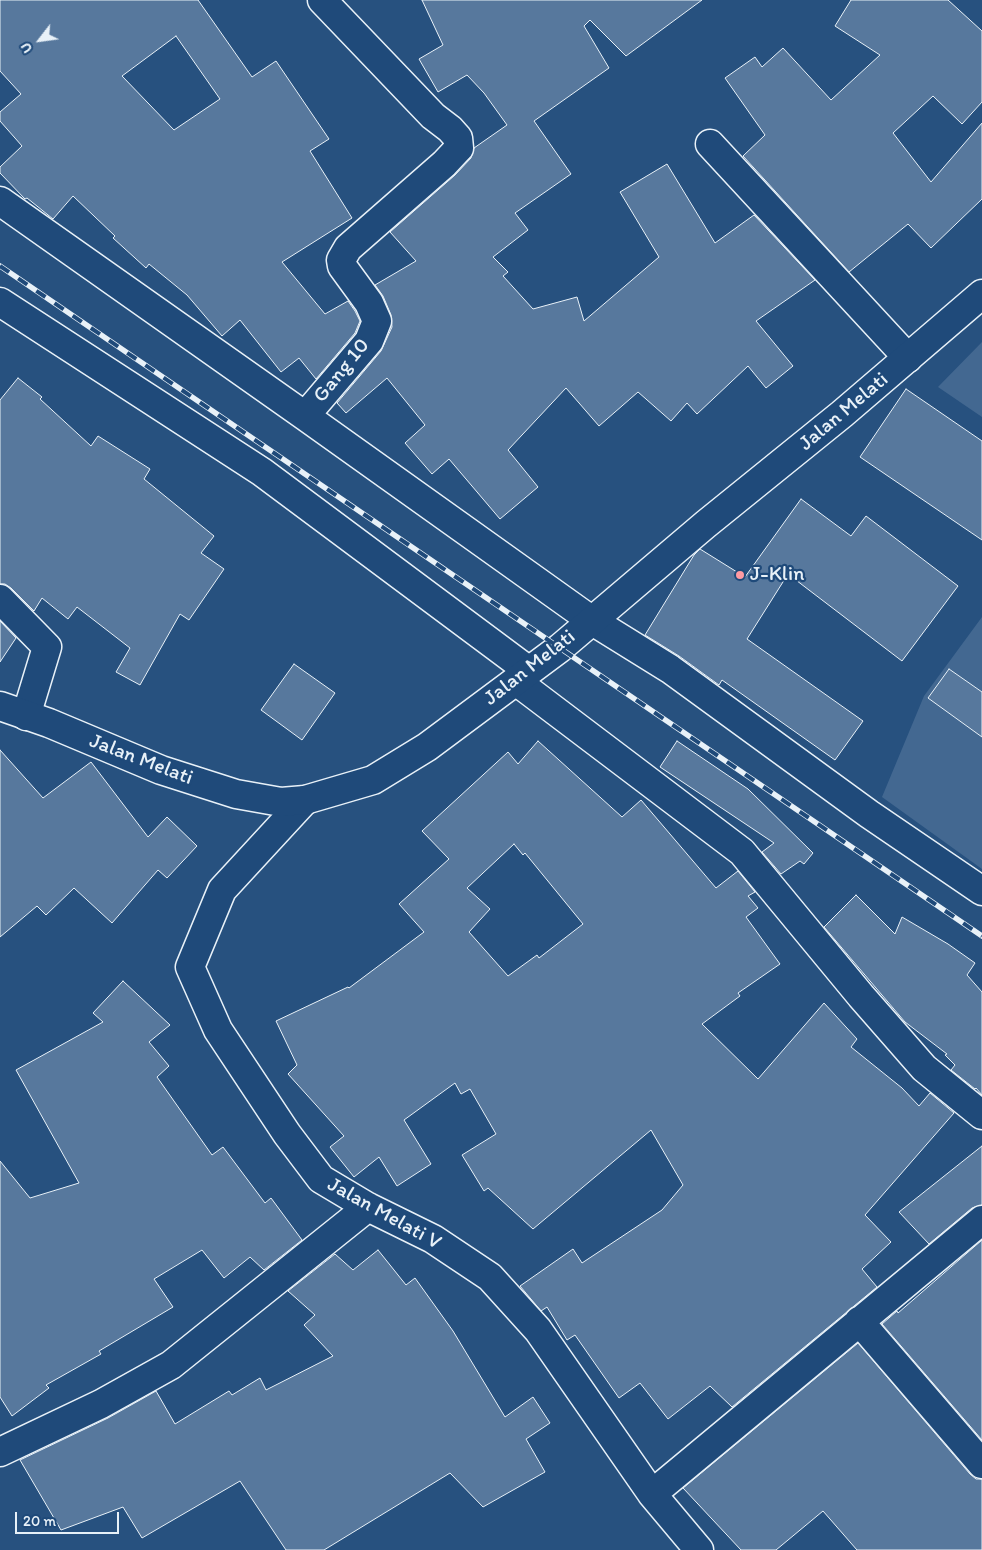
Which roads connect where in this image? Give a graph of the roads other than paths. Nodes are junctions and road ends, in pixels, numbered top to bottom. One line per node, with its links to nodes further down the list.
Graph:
1 (322, 0): 7 (street, Gang 10)
2 (710, 144): 6 (street)
3 (0, 201): 7 (street)
4 (982, 294): 6 (street, Jalan Melati)
5 (0, 302): 10 (street)
6 (908, 358): 9 (street, Jalan Melati)
7 (305, 416): 9 (street, Gang 10)
8 (0, 599): 12 (street)
9 (591, 620): 10 (street, Jalan Melati); 14 (street, Gang 10)
10 (522, 676): 13 (street, Jalan Melati); 15 (street)
11 (0, 706): 12 (street, Jalan Melati)
12 (26, 716): 13 (street, Jalan Melati)
13 (305, 800): 16 (street, Jalan Melati V)
14 (982, 892)
15 (982, 1115)
16 (368, 1208): 19 (street); 21 (street, Jalan Melati V)
17 (982, 1220): 18 (street)
18 (858, 1321): 20 (street); 21 (street)
19 (0, 1452)
20 (982, 1464)
21 (652, 1494): 22 (street, Jalan Melati V)
22 (699, 1550)

